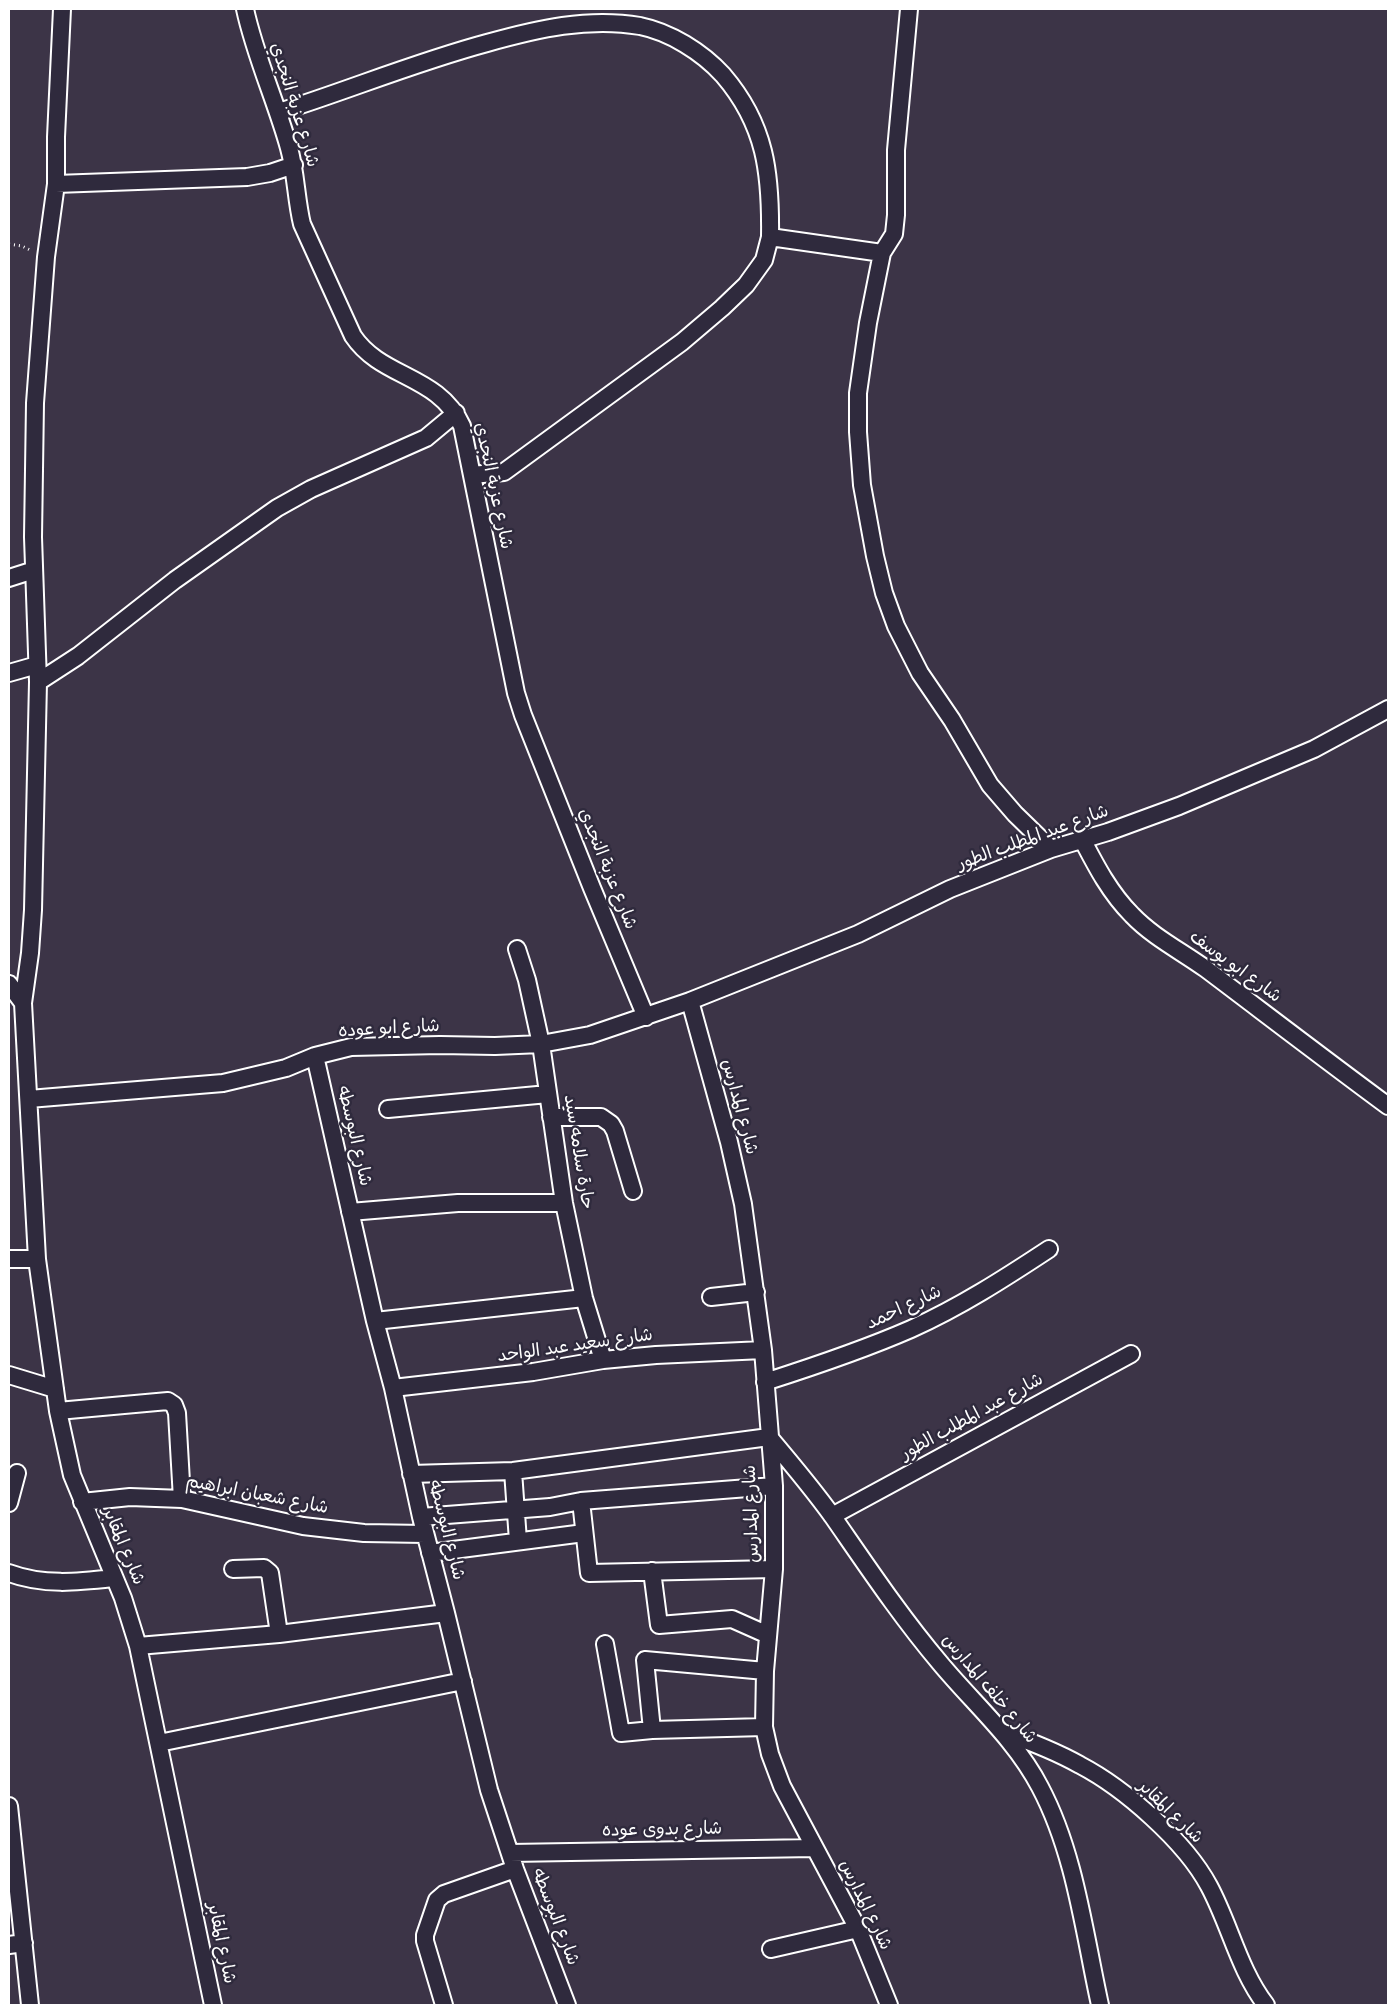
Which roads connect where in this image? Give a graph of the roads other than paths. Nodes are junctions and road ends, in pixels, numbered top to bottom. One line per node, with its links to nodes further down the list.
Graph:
1 (62, 9): 6 (street, شارع المقابر)
2 (245, 9): 4 (street, شارع عزبة النجدي)
3 (909, 9): 8 (street)
4 (279, 112): 5 (street, شارع عزبة النجدي); 7 (street)
5 (294, 166): 6 (street); 9 (street, شارع عزبة النجدي)
6 (56, 184): 11 (street, شارع المقابر)
7 (770, 237): 8 (street); 10 (street)
8 (882, 253): 18 (street)
9 (456, 413): 10 (street, شارع عزبة النجدي); 15 (street)
10 (472, 475): 23 (street, شارع عزبة النجدي)
11 (34, 570): 12 (street); 13 (street, شارع المقابر)
12 (9, 578)
13 (38, 664): 14 (street); 15 (street, شارع المقابر)
14 (9, 673)
15 (38, 682): 22 (street, شارع المقابر)
16 (1388, 709): 17 (street, شارع عبد المطلب الطور)
17 (1082, 839): 18 (street, شارع عبد المطلب الطور); 28 (street, شارع ابو يوسف)
18 (1051, 849): 21 (street, شارع عبد المطلب الطور)
19 (517, 949): 24 (street, حارة سلامه سيد)
20 (9, 984): 22 (street)
21 (690, 1001): 23 (street, شارع ابو عوده); 37 (street, شارع المدارس)
22 (23, 1003): 27 (street, شارع المقابر)
23 (646, 1017): 24 (street, شارع ابو عوده)
24 (541, 1044): 25 (street, شارع ابو عوده); 26 (street, حارة سلامه سيد)
25 (315, 1056): 27 (street, شارع ابو عوده); 33 (street, شارع البوسطه)
26 (548, 1094): 29 (street); 30 (street, حارة سلامه سيد)
27 (29, 1099): 36 (street, شارع المقابر)
28 (1388, 1106)
29 (388, 1108)
30 (551, 1117): 31 (street); 32 (street, حارة سلامه سيد)
31 (633, 1191)
32 (564, 1203): 33 (street); 39 (street, حارة سلامه سيد)
33 (350, 1212): 40 (street, شارع البوسطه)
34 (1049, 1249): 45 (street, شارع احمد)
35 (9, 1259): 36 (street)
36 (37, 1259): 47 (street, شارع المقابر)
37 (756, 1292): 38 (street); 41 (street, شارع المدارس)
38 (711, 1297)
39 (584, 1298): 40 (street); 43 (street, حارة سلامه سيد)
40 (374, 1320): 46 (street, شارع البوسطه)
41 (762, 1350): 43 (street, شارع سعيد عبد الواحد); 45 (street, شارع المدارس)
42 (1131, 1354): 59 (street, شارع عبد المطلب الطور)
43 (603, 1360): 46 (street, شارع سعيد عبد الواحد)
44 (9, 1375): 47 (street)
45 (765, 1382): 49 (street, شارع المدارس)
46 (393, 1388): 52 (street, شارع البوسطه)
47 (55, 1390): 48 (street, شارع المقابر)
48 (58, 1411): 54 (street); 56 (street, شارع المقابر)
49 (769, 1436): 50 (street); 53 (street, شارع المدارس); 59 (street, شارع خلف المدارس)
50 (513, 1471): 52 (street); 58 (street)
51 (17, 1473): 57 (street)
52 (411, 1474): 60 (street, شارع البوسطه)
53 (774, 1486): 55 (street); 66 (street, شارع المدارس)
54 (182, 1500): 56 (street, شارع شعبان ابراهيم); 62 (street, شارع شعبان ابراهيم)
55 (581, 1501): 58 (street); 61 (street)
56 (82, 1502): 69 (street, شارع المقابر)
57 (9, 1503)
58 (516, 1510): 60 (street); 63 (street)
59 (832, 1516): 79 (street, شارع خلف المدارس)
60 (421, 1517): 62 (street, شارع البوسطه)
61 (584, 1533): 63 (street); 67 (street)
62 (425, 1534): 64 (street, شارع البوسطه)
63 (518, 1541): 64 (street)
64 (430, 1553): 70 (street, شارع البوسطه)
65 (233, 1569): 71 (street)
66 (774, 1569): 67 (street); 72 (street, شارع المدارس)
67 (652, 1571): 72 (street)
68 (9, 1573): 69 (street)
69 (114, 1578): 74 (street, شارع المقابر)
70 (446, 1613): 71 (street); 76 (street, شارع البوسطه)
71 (279, 1634): 74 (street)
72 (768, 1635): 75 (street, شارع المدارس)
73 (605, 1644): 78 (street)
74 (138, 1646): 80 (street, شارع المقابر)
75 (765, 1671): 77 (street, شارع المدارس); 78 (street)
76 (463, 1681): 80 (street); 84 (street, شارع البوسطه)
77 (764, 1727): 78 (street); 83 (street, شارع المدارس)
78 (652, 1730)
79 (1002, 1731): 94 (street, شارع خلف المدارس); 95 (street, شارع المقابر)
80 (159, 1744): 90 (street, شارع المقابر)
81 (9, 1806): 82 (street)
82 (10, 1832): 87 (street)
83 (814, 1848): 84 (street, شارع بدوى عوده); 86 (street, شارع المدارس)
84 (510, 1853): 85 (street, شارع البوسطه)
85 (516, 1869): 91 (street); 92 (street, شارع البوسطه)
86 (858, 1929): 88 (street); 93 (street, شارع المدارس)
87 (17, 1944): 89 (street)
88 (771, 1949)
89 (30, 2005)
90 (213, 2005)
91 (444, 2005)
92 (567, 2005)
93 (885, 2005)
94 (1100, 2005)
95 (1266, 2005)

